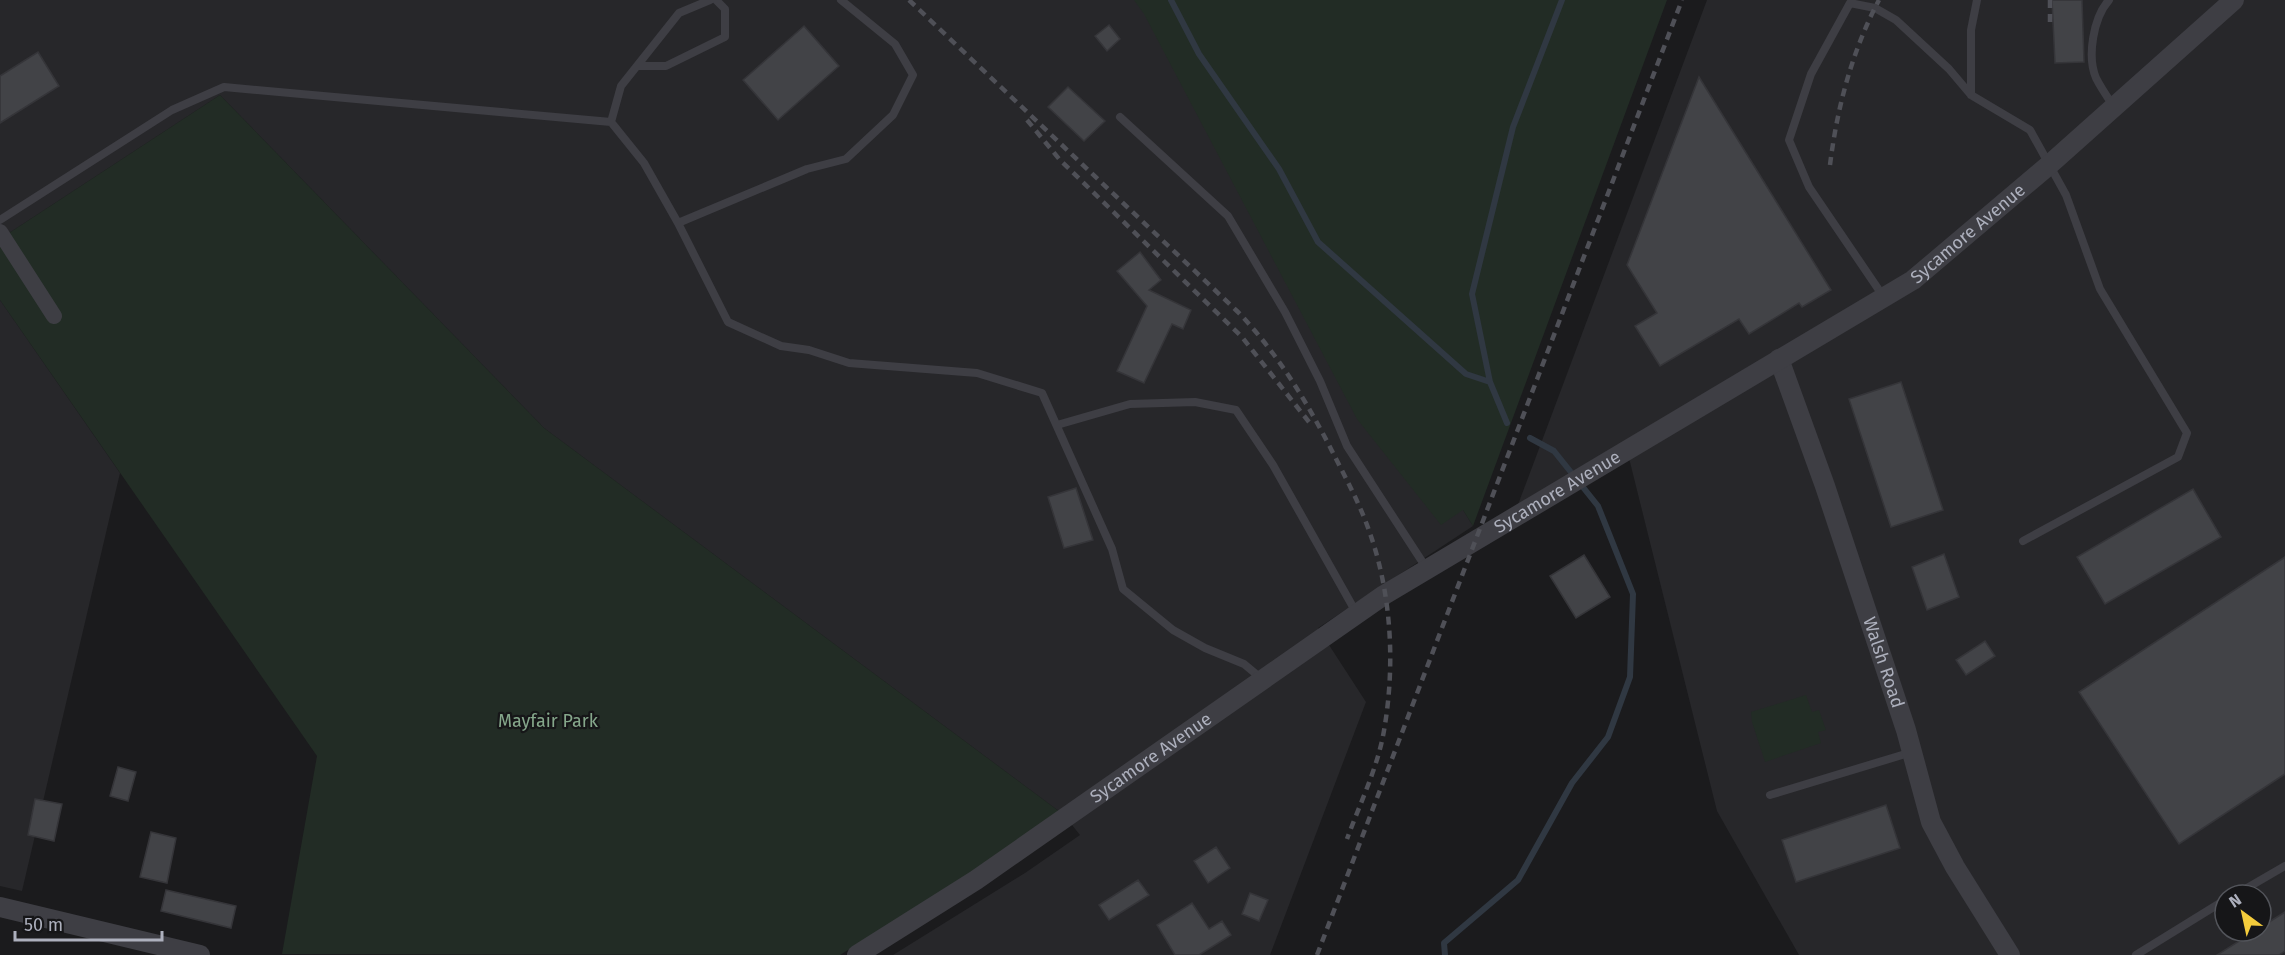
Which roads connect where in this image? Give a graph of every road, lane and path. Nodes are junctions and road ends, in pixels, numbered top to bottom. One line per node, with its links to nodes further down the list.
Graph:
1 (710, 0): 7 (lane)
2 (717, 0): 7 (lane)
3 (841, 0): 14 (lane)
4 (1977, 0): 8 (lane)
5 (2109, 0): 9 (lane)
6 (2234, 0): 9 (street, Sycamore Avenue)
7 (639, 66): 11 (lane)
8 (1971, 95): 12 (lane); 16 (lane)
9 (2114, 107): 12 (street, Sycamore Avenue)
10 (1120, 117): 21 (lane)
11 (611, 122): 13 (lane); 14 (lane)
12 (2049, 165): 16 (street, Sycamore Avenue); 20 (lane)
13 (0, 220)
14 (678, 223): 19 (lane)
15 (0, 232): 17 (street)
16 (1883, 296): 18 (street, Sycamore Avenue)
17 (54, 316)
18 (1779, 359): 21 (street, Sycamore Avenue); 24 (street, Walsh Road)
19 (1057, 425): 22 (lane); 23 (lane)
20 (2023, 541)
21 (1427, 570): 22 (street, Sycamore Avenue)
22 (1357, 615): 23 (street, Sycamore Avenue)
23 (1262, 680): 31 (street, Sycamore Avenue)
24 (1912, 752): 25 (lane); 32 (street, Walsh Road)
25 (1770, 795)
26 (2285, 866): 27 (lane)
27 (2256, 883)
28 (0, 907): 30 (street)
29 (2213, 907): 33 (lane)
30 (189, 954)
31 (856, 955)
32 (2010, 955)
33 (2136, 955)

